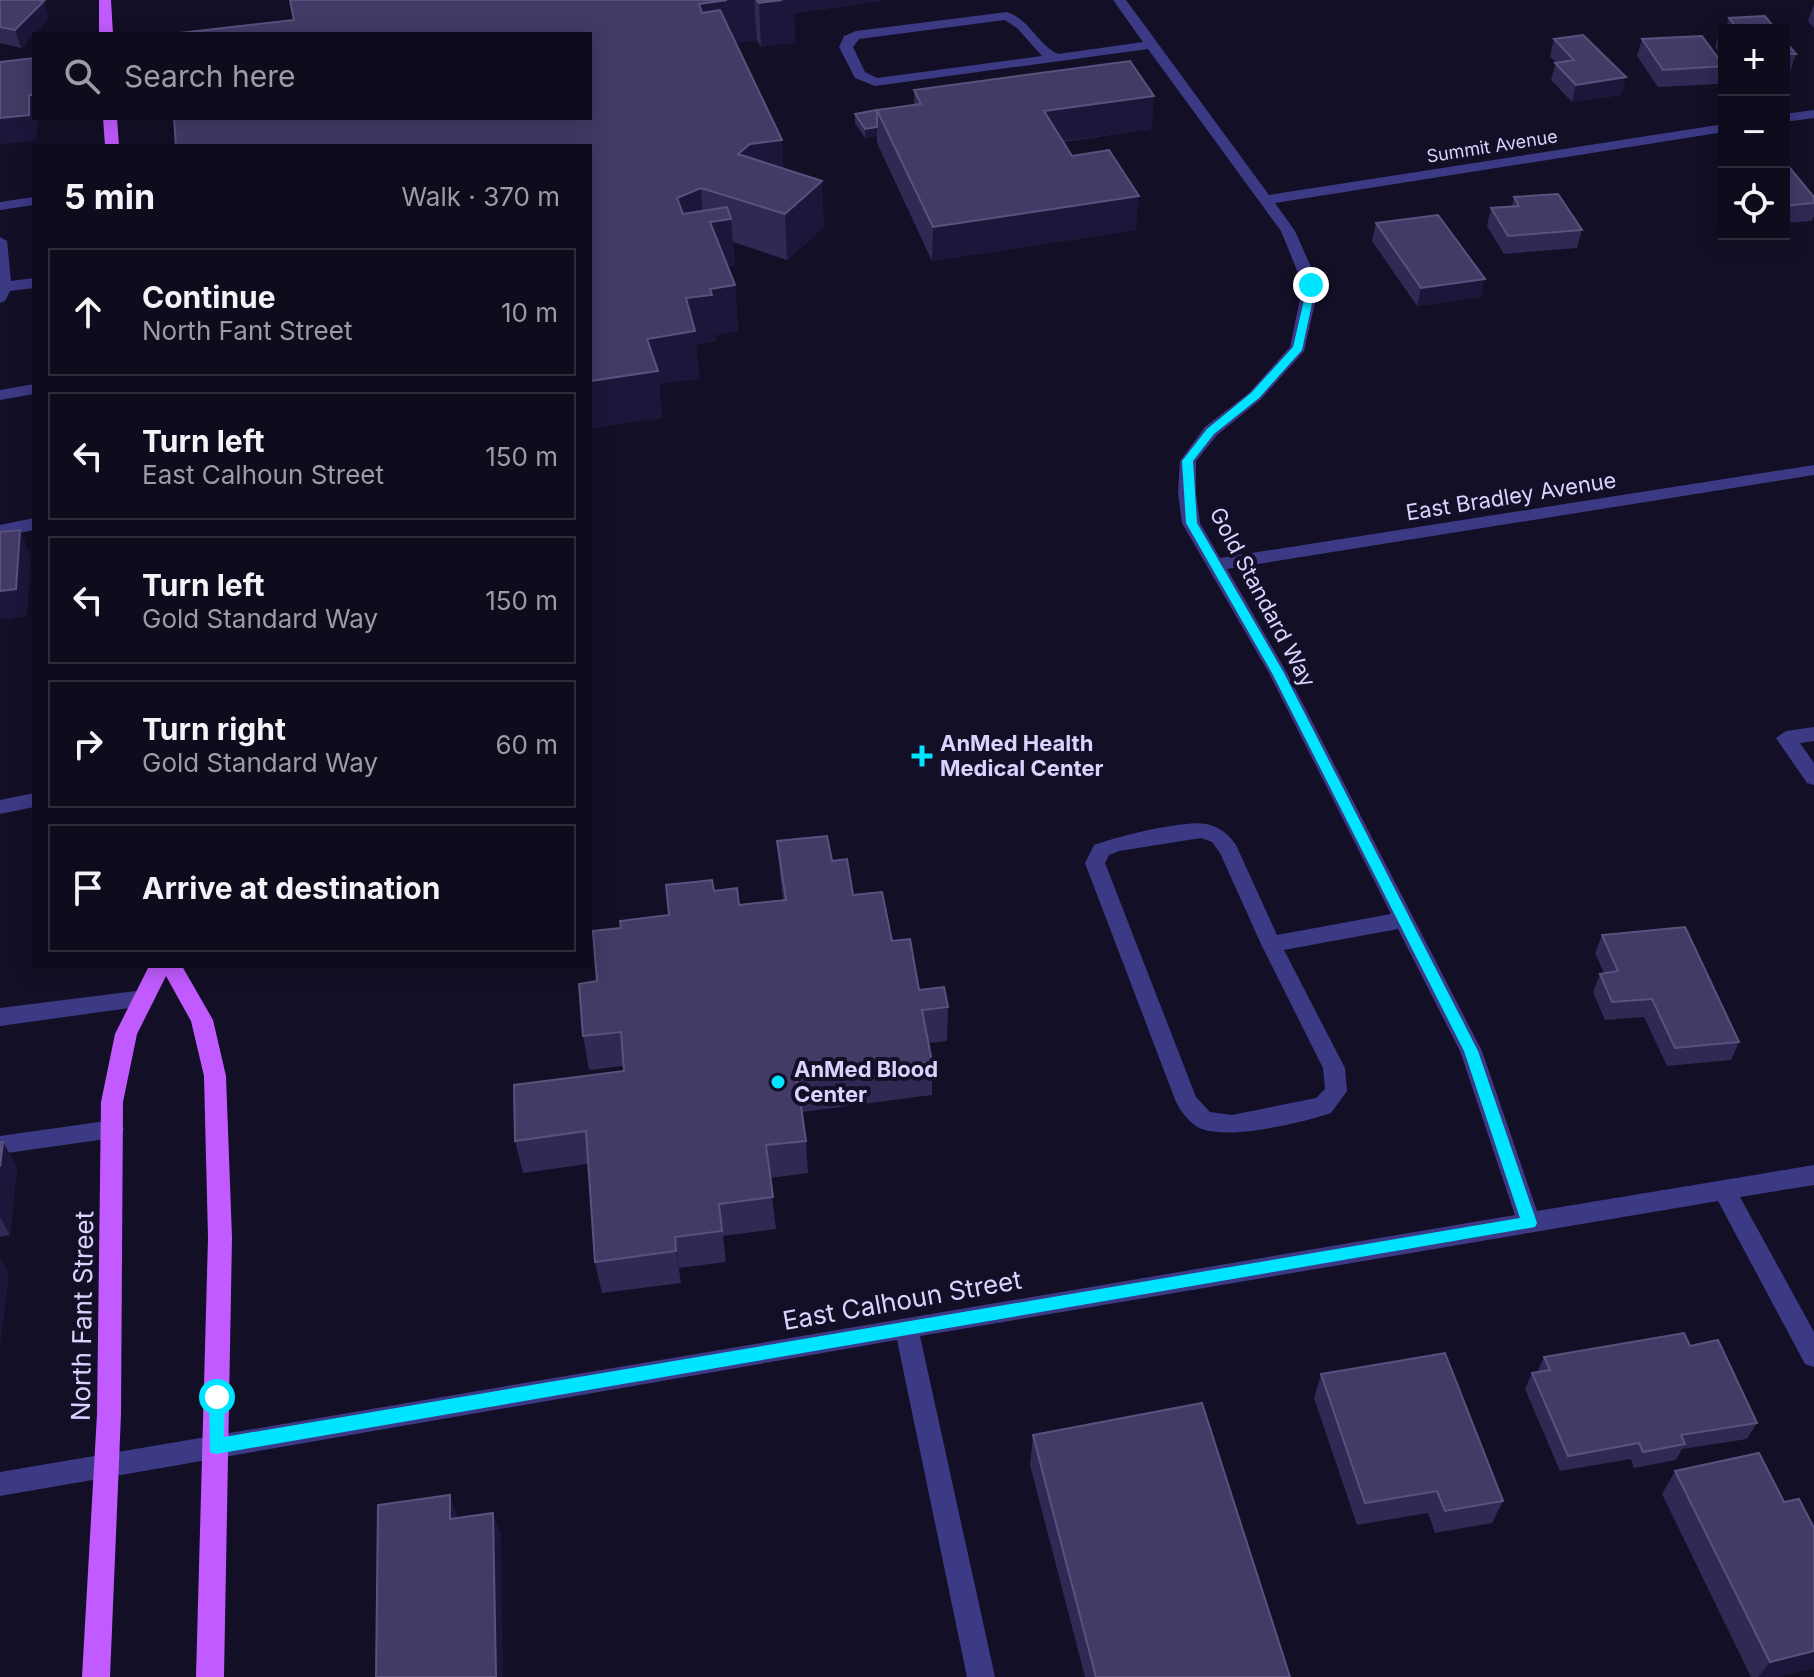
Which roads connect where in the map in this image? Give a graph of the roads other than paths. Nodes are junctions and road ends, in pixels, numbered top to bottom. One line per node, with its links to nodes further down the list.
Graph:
1 (105, 0): 3 (main road)
2 (1119, 0): 4 (street, Gold Standard Way)
3 (106, 32)
4 (1152, 45): 5 (street); 11 (street, Gold Standard Way)
5 (1056, 58): 5 (street)
6 (1814, 114): 7 (street)
7 (1790, 117)
8 (110, 120): 10 (main road)
9 (1718, 129): 11 (street, Summit Avenue)
10 (112, 144)
11 (1266, 200): 22 (street, Gold Standard Way)
12 (32, 201): 13 (street)
13 (0, 206)
14 (0, 241): 16 (street)
15 (32, 284): 16 (street)
16 (2, 293)
17 (32, 389): 18 (street)
18 (0, 395)
19 (1814, 470): 22 (street, East Bradley Avenue)
20 (32, 524): 21 (street)
21 (0, 531)
22 (1215, 565): 27 (street, Gold Standard Way)
23 (1814, 734): 24 (street)
24 (1814, 778)
25 (32, 800): 26 (street)
26 (0, 807)
27 (1404, 920): 28 (street); 37 (street, Gold Standard Way)
28 (1271, 944): 28 (street)
29 (159, 968): 31 (main road, North Fant Street)
30 (172, 968): 40 (main road)
31 (144, 998): 32 (street); 33 (main road, North Fant Street)
32 (0, 1017)
33 (113, 1129): 34 (street); 41 (main road, North Fant Street)
34 (0, 1145)
35 (1814, 1175): 36 (street, East Calhoun Street)
36 (1724, 1190): 37 (street, East Calhoun Street); 39 (street)
37 (1529, 1223): 38 (street, East Calhoun Street)
38 (906, 1328): 40 (street, East Calhoun Street); 45 (street)
39 (1814, 1356)
40 (216, 1446): 41 (street, East Calhoun Street); 44 (main road)
41 (107, 1465): 42 (street, East Calhoun Street); 43 (main road, North Fant Street)
42 (0, 1484)
43 (96, 1677)
44 (210, 1677)
45 (981, 1677)

